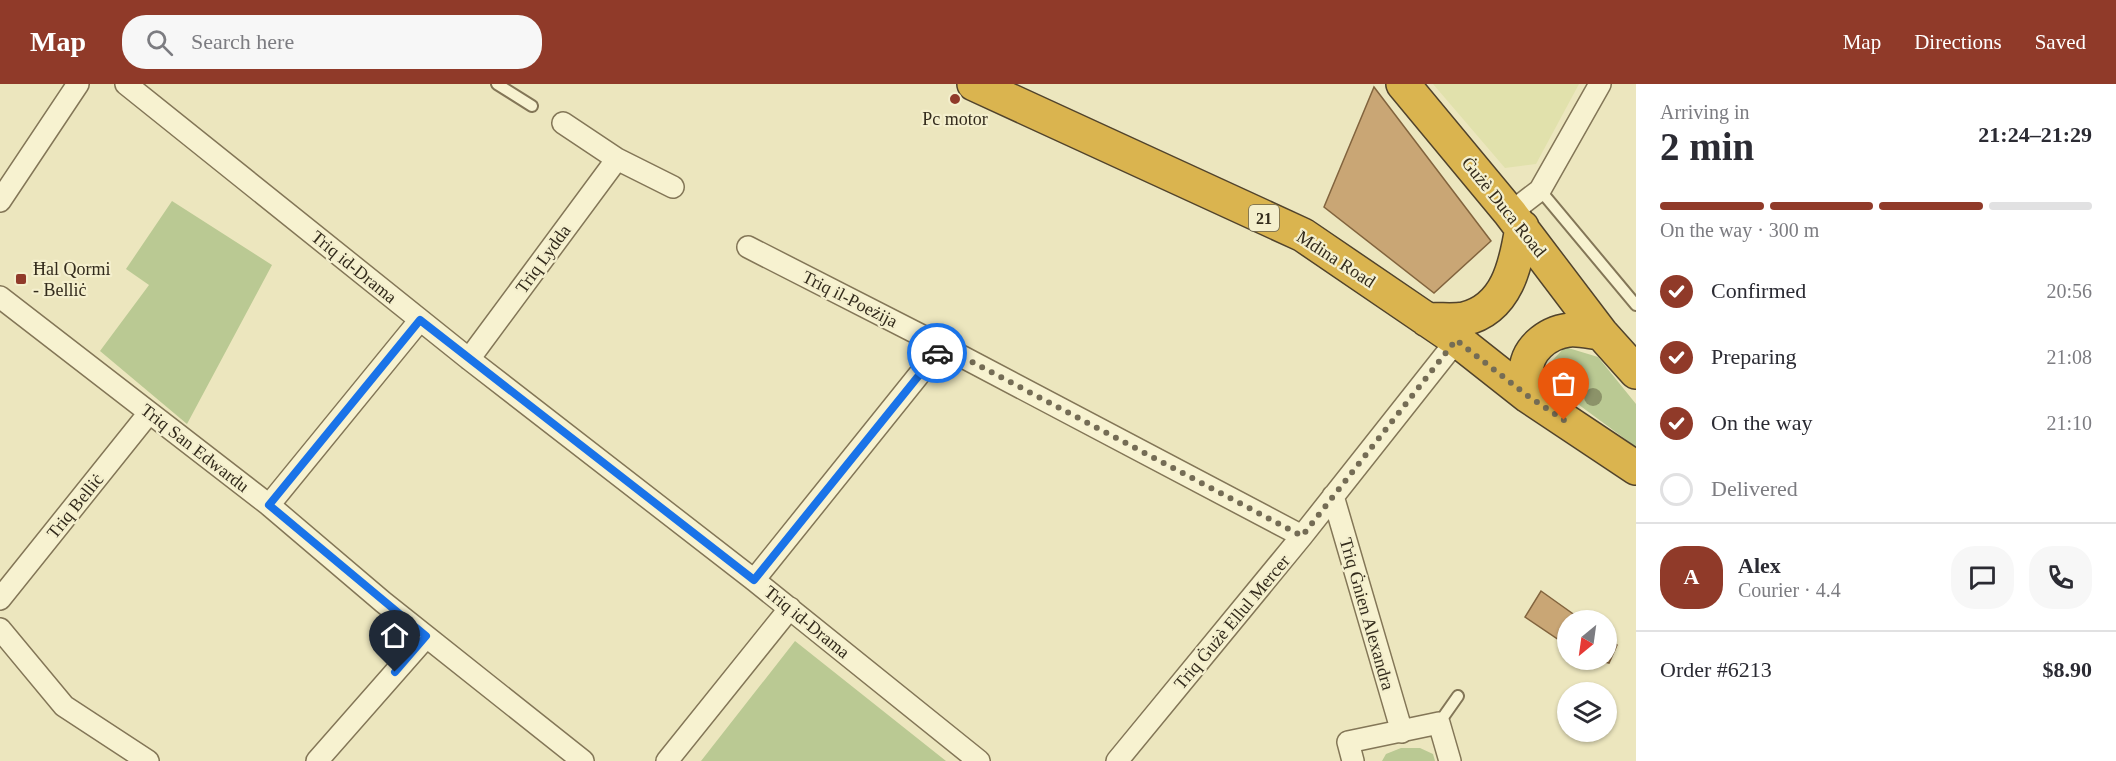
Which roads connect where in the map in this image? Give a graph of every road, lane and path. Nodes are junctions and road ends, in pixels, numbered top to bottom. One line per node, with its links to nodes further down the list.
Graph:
1 (78, 84): 12 (street)
2 (126, 84): 17 (street, Triq id-Drama)
3 (497, 84): 7 (lane)
4 (974, 84): 18 (highway, Mdina Road / 21)
5 (1403, 84): 13 (highway, Ġużè Duca Road)
6 (1599, 84): 11 (street)
7 (532, 106)
8 (563, 123): 9 (street)
9 (617, 159): 10 (street); 22 (street, Triq Lydda)
10 (673, 187)
11 (1540, 190): 13 (street); 16 (lane)
12 (0, 201)
13 (1516, 220): 18 (highway); 19 (highway, Ġużè Duca Road)
14 (748, 247): 21 (street, Triq il-Poeżija)
15 (0, 297): 25 (street, Triq San Edwardu)
16 (1636, 305)
17 (420, 320): 22 (street, Triq id-Drama); 28 (street)
18 (1427, 320): 20 (highway, Mdina Road / 21)
19 (1601, 333): 23 (highway); 24 (highway)
20 (1456, 340): 24 (highway, Mdina Road / 21); 27 (street, Triq Ġużè Ellul Mercer)
21 (942, 346): 29 (street, Triq il-Poeżija); 30 (street)
22 (469, 359): 30 (street, Triq id-Drama)
23 (1636, 372)
24 (1528, 396): 26 (highway, Mdina Road / 21)
25 (149, 413): 28 (street, Triq San Edwardu); 31 (street, Triq Belliċ)
26 (1636, 468)
27 (1333, 496): 29 (street, Triq Ġużè Ellul Mercer); 37 (street, Triq Ġnien Alexandra)
28 (269, 505): 34 (street, Triq San Edwardu)
29 (1302, 536): 43 (street, Triq Ġużè Ellul Mercer)
30 (754, 580): 32 (street, Triq id-Drama)
31 (0, 599)
32 (790, 608): 41 (street); 42 (street, Triq id-Drama)
33 (0, 629): 38 (street)
34 (426, 636): 39 (street); 40 (street, Triq San Edwardu)
35 (1458, 696): 36 (lane)
36 (1439, 723): 37 (street); 45 (street)
37 (1402, 732): 44 (street)
38 (148, 761)
39 (317, 761)
40 (583, 761)
41 (667, 761)
42 (979, 761)
43 (1117, 761)
44 (1353, 761)
45 (1450, 761)

